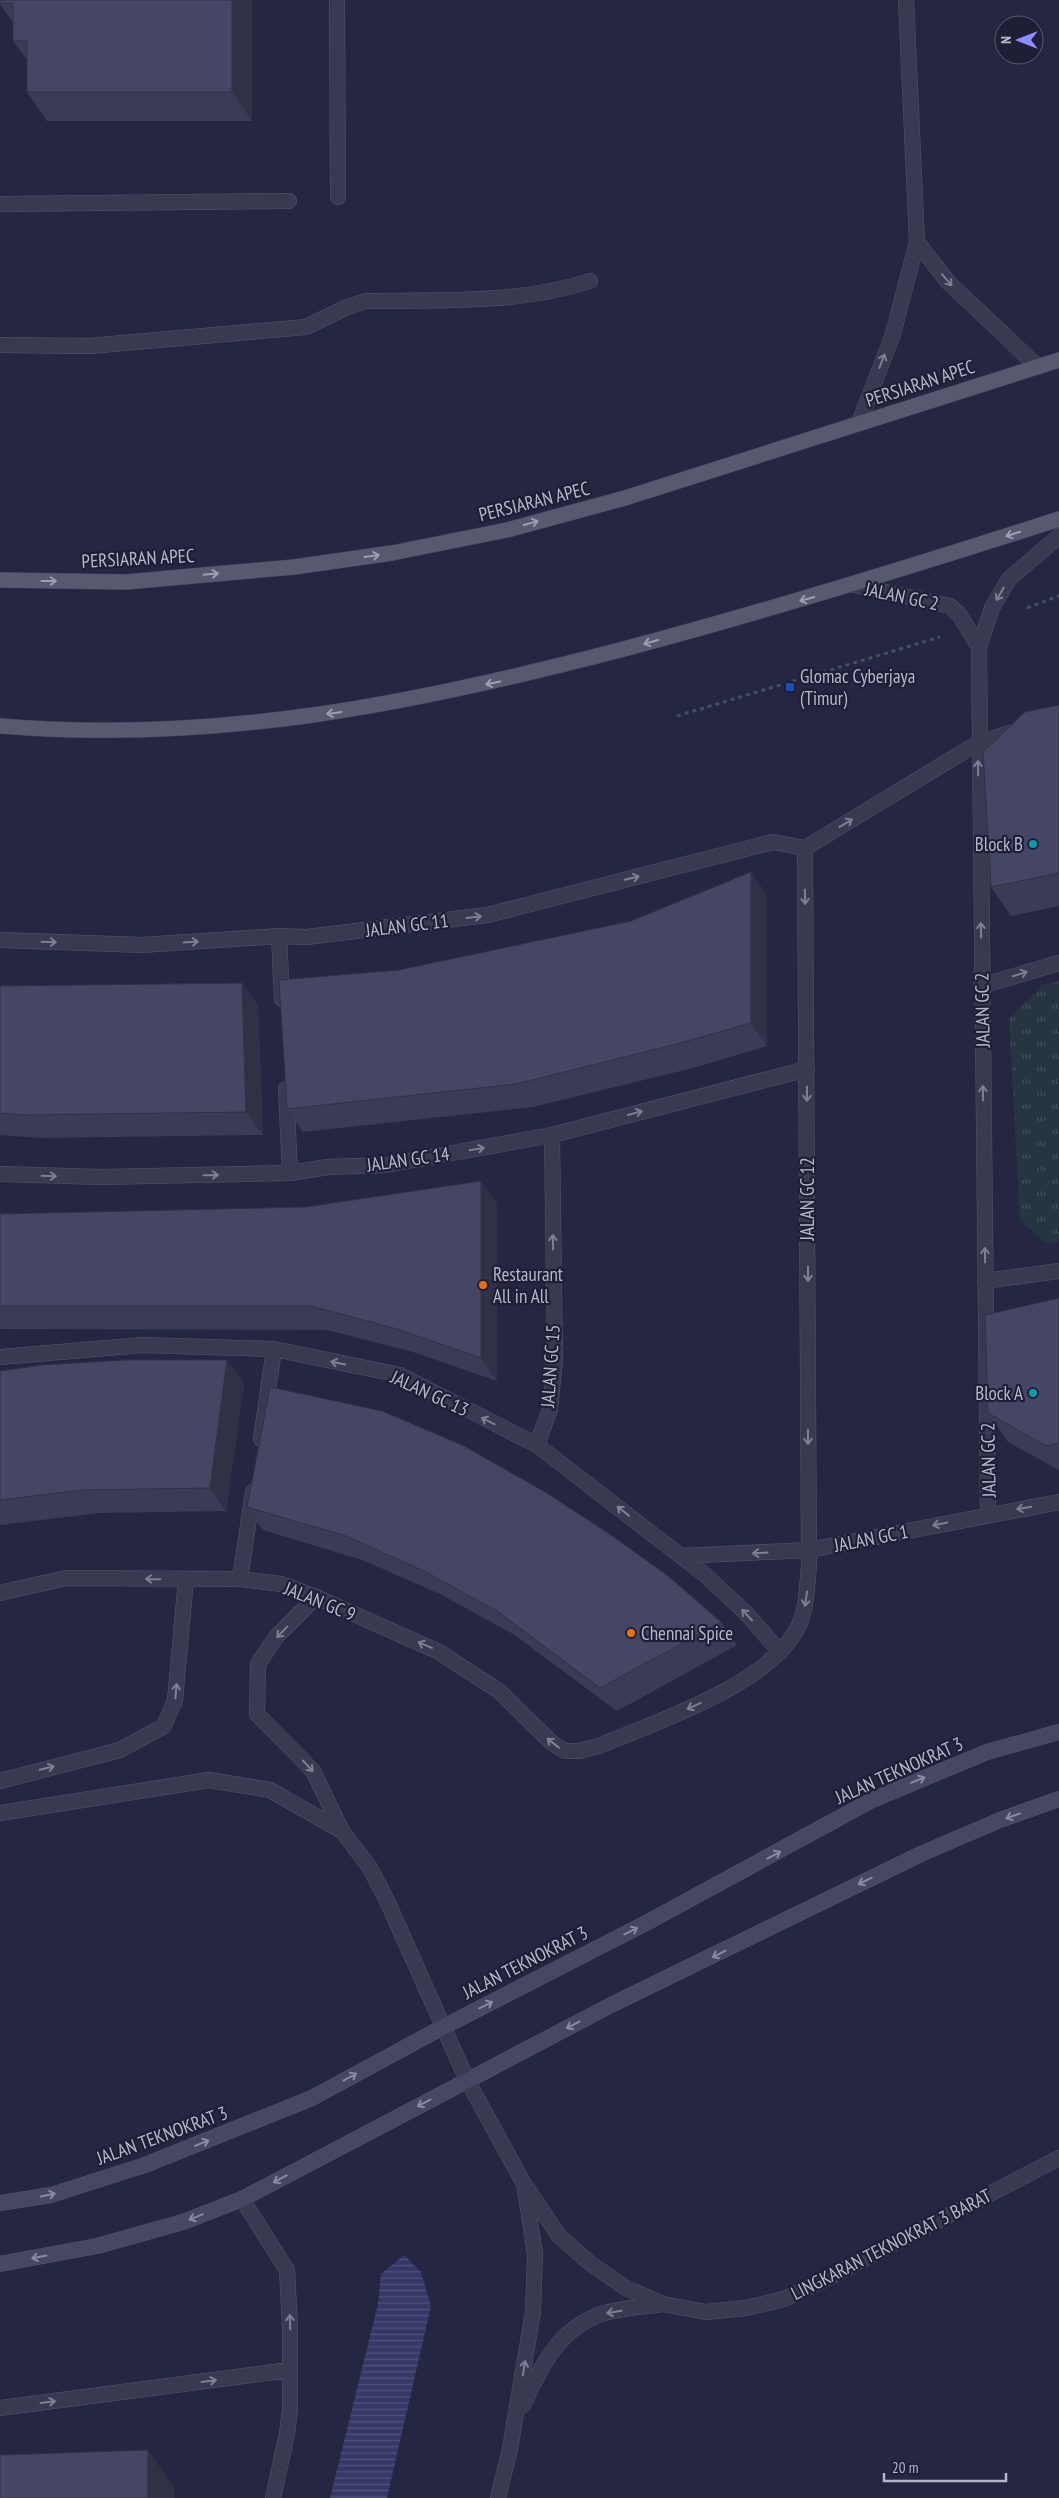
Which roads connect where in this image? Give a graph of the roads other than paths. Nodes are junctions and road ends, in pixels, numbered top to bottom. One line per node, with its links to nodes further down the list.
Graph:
1 (336, 0): 3 (street)
2 (906, 0): 6 (street)
3 (338, 197)
4 (289, 201): 5 (street)
5 (0, 204)
6 (917, 242): 10 (street, one-way to 10); 11 (street, one-way to 6)
7 (590, 281): 8 (street)
8 (0, 345)
9 (1059, 360): 10 (main road, PERSIARAN APEC)
10 (1038, 367): 11 (main road, PERSIARAN APEC)
11 (859, 423): 14 (main road, PERSIARAN APEC, one-way to 11)
12 (1059, 519): 15 (main road, one-way to 15)
13 (1059, 536): 16 (street, JALAN GC 2, one-way to 16)
14 (0, 580)
15 (854, 585): 16 (street, JALAN GC 2); 18 (main road, one-way to 18)
16 (979, 647): 19 (street, JALAN GC 2)
17 (1059, 718): 19 (street)
18 (0, 726)
19 (978, 743): 20 (street, one-way to 19); 24 (street, JALAN GC 2, one-way to 19)
20 (805, 848): 21 (street, JALAN GC 11, one-way to 20); 26 (street, JALAN GC 12, one-way to 26)
21 (279, 936): 22 (street, JALAN GC 11, one-way to 21); 25 (street)
22 (0, 940)
23 (1059, 963): 24 (street, one-way to 23)
24 (981, 986): 32 (street, JALAN GC 2, one-way to 24)
25 (283, 1015)
26 (807, 1069): 28 (street, JALAN GC 14, one-way to 26); 40 (street, JALAN GC 12, one-way to 40)
27 (286, 1074): 29 (street)
28 (552, 1135): 29 (street, JALAN GC 14, one-way to 28); 35 (street, JALAN GC 15, one-way to 28)
29 (290, 1172): 30 (street, JALAN GC 14, one-way to 29)
30 (0, 1174)
31 (1059, 1271): 32 (street)
32 (986, 1281): 39 (street, JALAN GC 2)
33 (274, 1350): 34 (street, JALAN GC 13); 35 (street, JALAN GC 13, one-way to 33); 36 (street)
34 (0, 1357)
35 (537, 1445): 41 (street, JALAN GC 13, one-way to 35)
36 (258, 1455)
37 (256, 1474): 43 (street)
38 (1059, 1502): 39 (street, JALAN GC 1, one-way to 39)
39 (988, 1514): 40 (street, JALAN GC 1, one-way to 40)
40 (809, 1550): 41 (street, JALAN GC 1, one-way to 41); 46 (street, JALAN GC 12, one-way to 46)
41 (681, 1556): 46 (street, JALAN GC 13, one-way to 41)
42 (186, 1580): 43 (street, JALAN GC 9); 44 (street, JALAN GC 9, one-way to 44); 49 (street, one-way to 42)
43 (240, 1580): 45 (street, JALAN GC 9)
44 (0, 1593)
45 (316, 1597): 48 (street, JALAN GC 9, one-way to 45); 52 (street, one-way to 52)
46 (780, 1652): 48 (street, JALAN GC 12, one-way to 48)
47 (1059, 1732): 53 (main road, JALAN TEKNOKRAT 3, one-way to 47)
48 (599, 1746)
49 (0, 1781)
50 (1059, 1799): 54 (main road, one-way to 54)
51 (0, 1813): 52 (street)
52 (342, 1831): 53 (street, LINGKARAN TEKNOKRAT 3 BARAT)
53 (443, 2027): 54 (street, LINGKARAN TEKNOKRAT 3 BARAT); 58 (main road, JALAN TEKNOKRAT 3, one-way to 53)
54 (467, 2080): 56 (street, LINGKARAN TEKNOKRAT 3 BARAT); 57 (main road, one-way to 57)
55 (1059, 2158): 60 (street, LINGKARAN TEKNOKRAT 3 BARAT)
56 (524, 2184): 60 (street, LINGKARAN TEKNOKRAT 3 BARAT); 63 (street, one-way to 56)
57 (242, 2199): 59 (main road, one-way to 59); 61 (street, one-way to 57)
58 (0, 2203)
59 (0, 2264)
60 (663, 2304): 63 (street, one-way to 63)
61 (289, 2370): 62 (street, one-way to 61); 64 (street)
62 (0, 2408)
63 (510, 2451): 65 (street)
64 (274, 2498)
65 (498, 2498)

